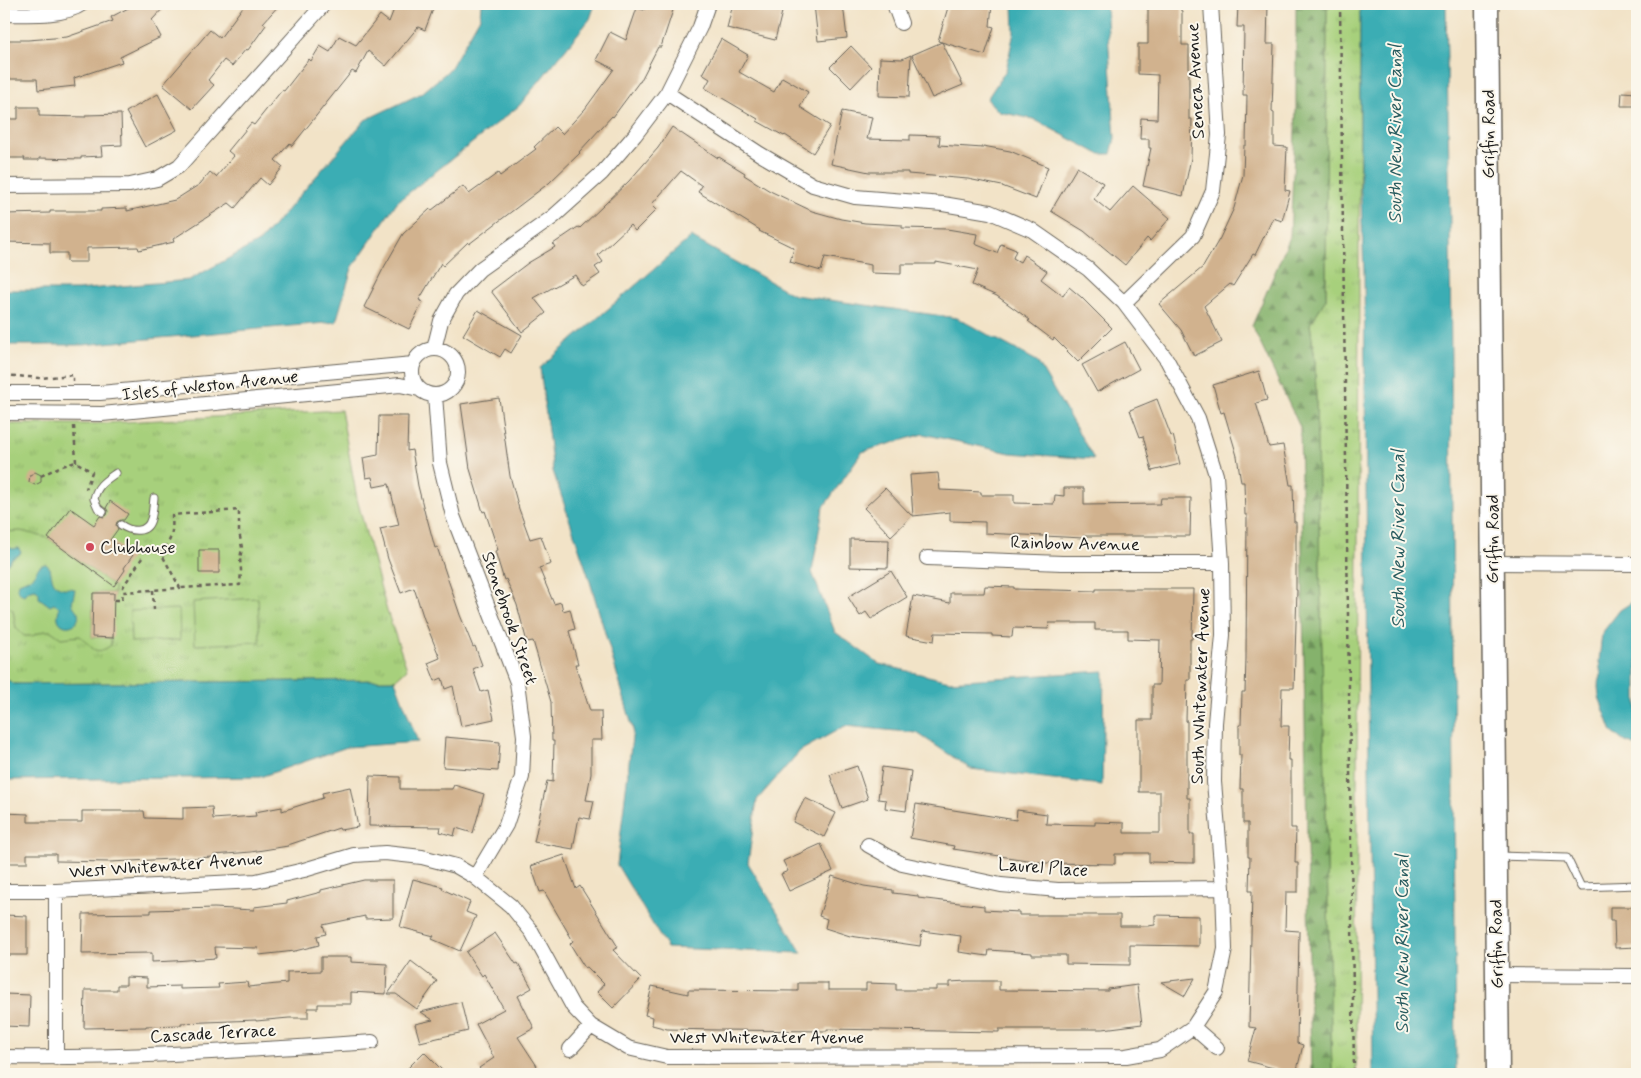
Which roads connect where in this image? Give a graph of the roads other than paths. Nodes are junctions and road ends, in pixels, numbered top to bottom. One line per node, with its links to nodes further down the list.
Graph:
1 (324, 4): 10 (street)
2 (708, 4): 9 (street)
3 (894, 4): 8 (street)
4 (1210, 4): 11 (street, Seneca Avenue)
5 (1487, 4): 24 (main road, Griffin Road)
6 (79, 6): 7 (street)
7 (4, 14)
8 (901, 23)
9 (667, 93): 11 (street, South Whitewater Avenue); 12 (street)
10 (4, 186)
11 (1124, 303): 23 (street, South Whitewater Avenue)
12 (434, 349): 13 (street); 16 (street)
13 (413, 364): 14 (street); 15 (street, Isles of Weston Avenue)
14 (419, 389): 16 (street); 17 (street, Isles of Weston Avenue)
15 (4, 393)
16 (435, 395): 28 (street, Stonebrook Street)
17 (4, 414)
18 (116, 472): 20 (lane)
19 (154, 498): 21 (lane)
20 (103, 512)
21 (121, 525)
22 (927, 558): 23 (street, Rainbow Avenue)
23 (1222, 563): 30 (street, South Whitewater Avenue)
24 (1492, 564): 25 (street); 27 (main road, Griffin Road)
25 (1637, 564)
26 (868, 845): 30 (street, Laurel Place)
27 (1495, 856): 29 (lane); 33 (main road, Griffin Road)
28 (475, 877): 32 (street, West Whitewater Avenue); 35 (street, West Whitewater Avenue)
29 (1637, 886)
30 (1223, 888): 36 (street, South Whitewater Avenue)
31 (4, 890): 32 (street, West Whitewater Avenue)
32 (56, 892): 41 (street)
33 (1497, 975): 34 (street); 42 (main road, Griffin Road)
34 (1637, 976)
35 (591, 1026): 36 (street, West Whitewater Avenue); 39 (street)
36 (1193, 1027): 38 (street)
37 (372, 1042): 41 (street, Cascade Terrace)
38 (1217, 1048)
39 (570, 1049)
40 (4, 1057): 41 (street, Cascade Terrace)
41 (56, 1058)
42 (1498, 1074)

